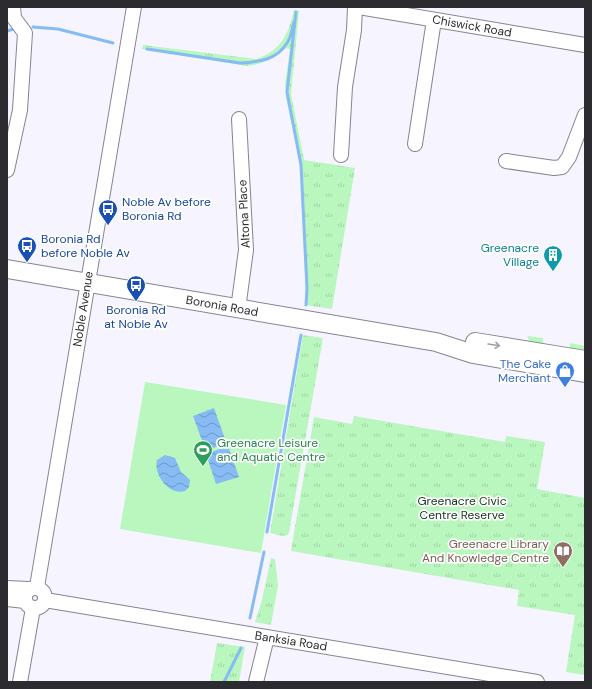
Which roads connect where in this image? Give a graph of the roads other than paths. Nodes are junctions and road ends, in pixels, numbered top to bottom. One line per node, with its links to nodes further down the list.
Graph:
1 (13, 7): 12 (street)
2 (134, 7): 14 (street, Noble Avenue)
3 (355, 7): 10 (street)
4 (359, 7): 5 (street, Chiswick Road)
5 (434, 20): 6 (street, Chiswick Road); 9 (street)
6 (585, 45)
7 (585, 115): 11 (street)
8 (239, 119): 15 (street, Altona Place)
9 (415, 144)
10 (340, 155)
11 (506, 161)
12 (7, 170)
13 (7, 270): 14 (main road, Boronia Road)
14 (88, 283): 15 (main road, Boronia Road); 20 (street, Noble Avenue)
15 (238, 309): 16 (main road, Boronia Road)
16 (436, 342): 17 (main road, Boronia Road, one-way to 17); 18 (main road, Boronia Road)
17 (585, 360)
18 (585, 373)
19 (7, 588): 20 (street)
20 (31, 596): 21 (street); 22 (street, Banksia Road); 23 (street, Noble Avenue)
21 (7, 599)
22 (267, 637): 24 (street); 25 (street, Banksia Road)
23 (20, 682)
24 (256, 682)
25 (536, 682)

